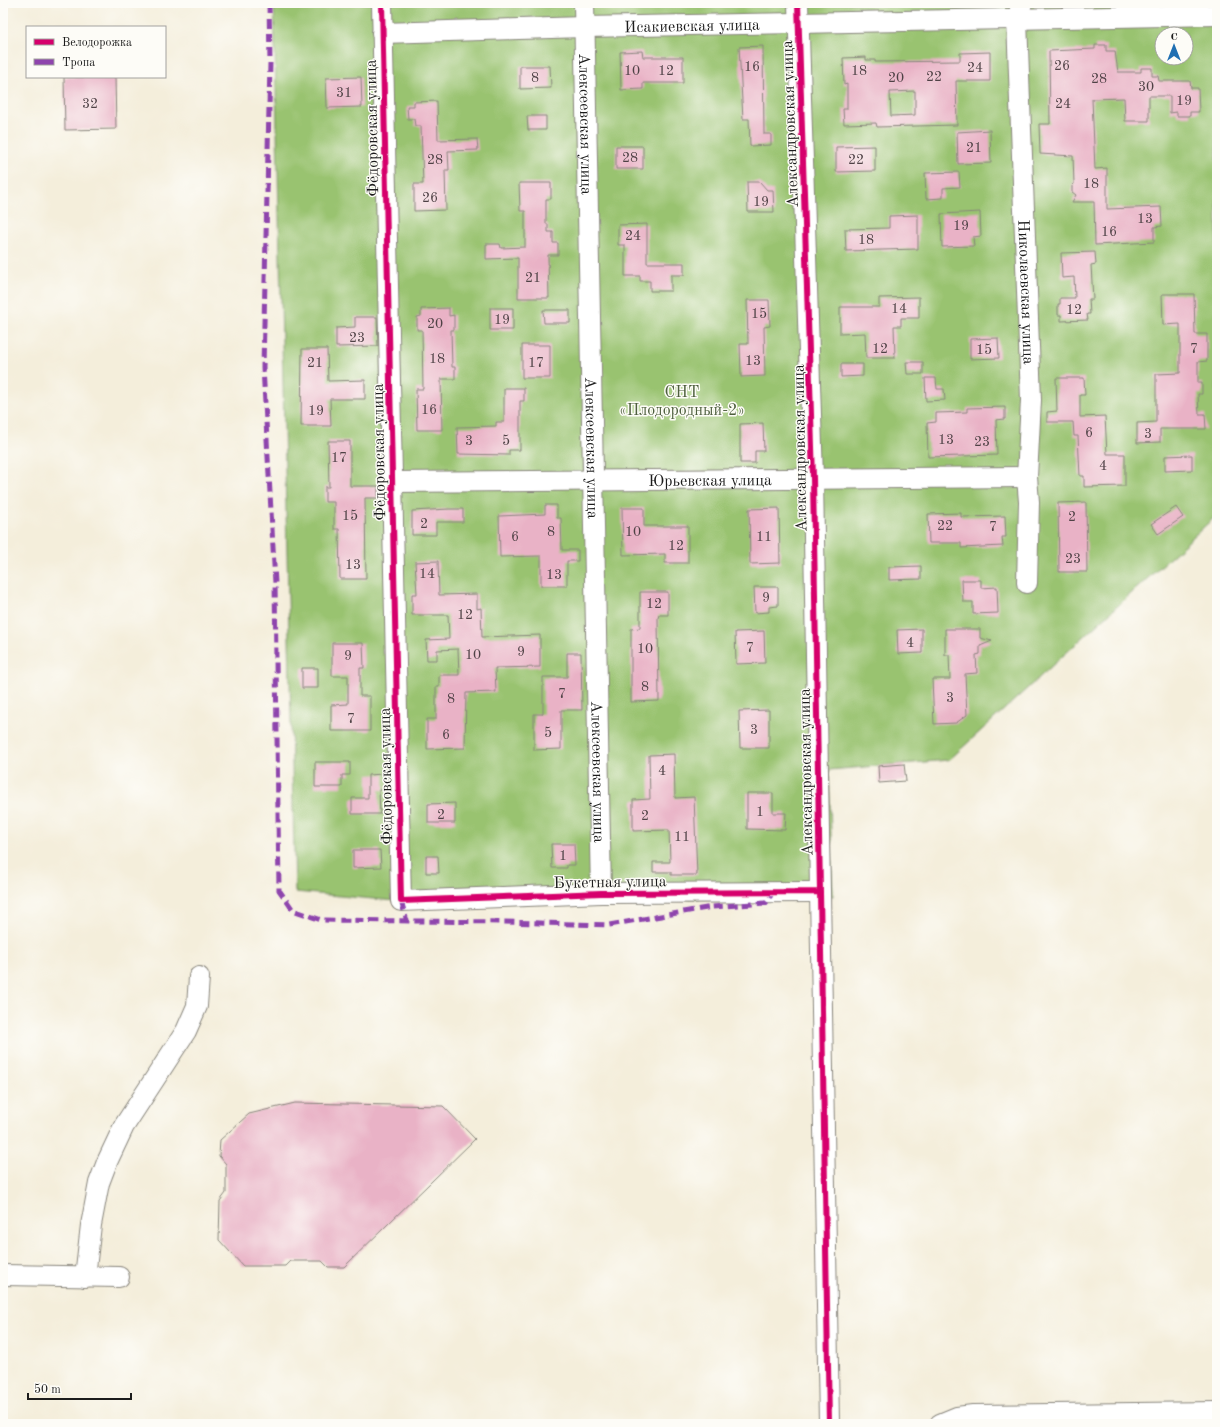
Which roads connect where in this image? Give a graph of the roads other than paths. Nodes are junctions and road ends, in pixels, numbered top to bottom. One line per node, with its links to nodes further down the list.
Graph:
1 (382, 3): 8 (street, Фёдоровская улица)
2 (584, 3): 7 (street, Алексеевская улица)
3 (798, 3): 6 (street, Александровская улица)
4 (1020, 11): 5 (street, Исакиевская улица); 6 (street, Исакиевская улица); 9 (street, Николаевская улица)
5 (1217, 15)
6 (799, 24): 7 (street, Исакиевская улица); 10 (street, Александровская улица)
7 (584, 27): 8 (street, Исакиевская улица); 12 (street, Алексеевская улица)
8 (382, 33): 11 (street, Фёдоровская улица)
9 (1028, 477): 10 (street, Юрьевская улица); 13 (street, Николаевская улица)
10 (813, 478): 12 (street, Юрьевская улица); 14 (street, Александровская улица)
11 (392, 482): 12 (street, Юрьевская улица); 16 (street, Фёдоровская улица)
12 (593, 482): 15 (street, Алексеевская улица)
13 (1026, 583)
14 (820, 892): 15 (street, Букетная улица); 22 (street, Александровская улица)
15 (601, 893): 16 (street, Букетная улица)
16 (401, 901)
17 (199, 977): 19 (street)
18 (3, 1275): 19 (street)
19 (85, 1277): 20 (street)
20 (120, 1277)
21 (1217, 1412): 23 (street)
22 (829, 1424)
23 (940, 1424)

